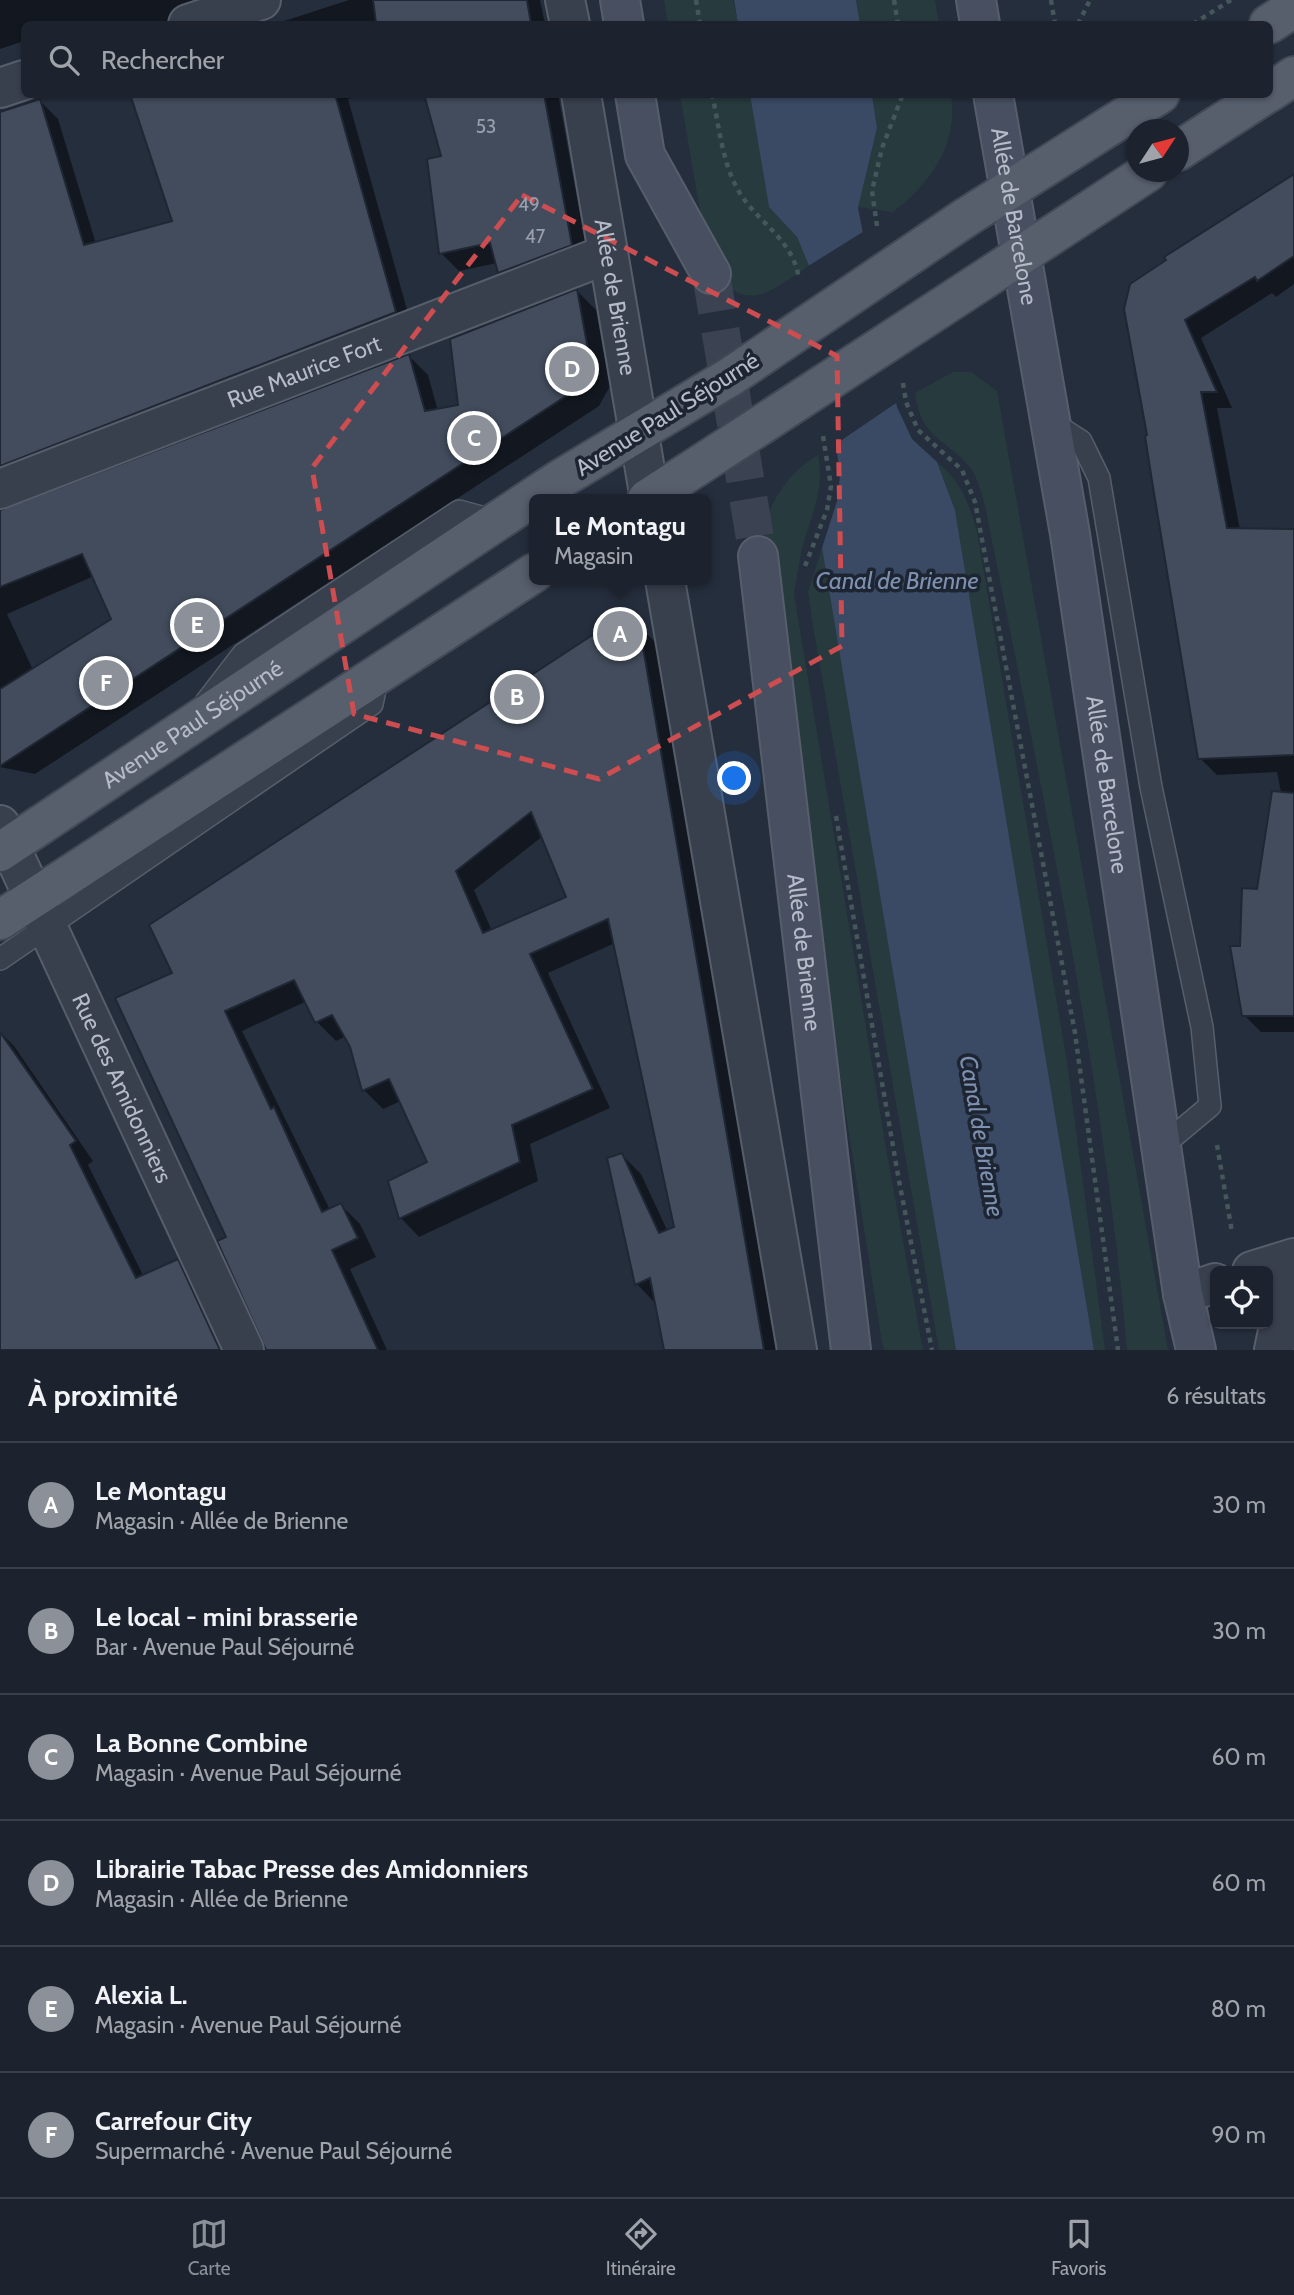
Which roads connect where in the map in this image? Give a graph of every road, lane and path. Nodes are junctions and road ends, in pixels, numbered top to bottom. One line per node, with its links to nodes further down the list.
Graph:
1 (261, 0): 11 (street)
2 (565, 0): 12 (street)
3 (620, 0): 13 (street)
4 (696, 0): 14 (path)
5 (894, 0): 15 (path)
6 (976, 0): 16 (street)
7 (1051, 0): 17 (path)
8 (1090, 0): 18 (path)
9 (1231, 0): 19 (path)
10 (1294, 8): 20 (main road)
11 (197, 21)
12 (569, 21)
13 (624, 21)
14 (700, 21)
15 (898, 21)
16 (980, 21)
17 (1054, 21)
18 (1080, 21)
19 (1198, 21)
20 (1273, 21)
21 (1294, 76): 24 (main road)
22 (21, 81): 23 (street)
23 (0, 88)
24 (1273, 90)
25 (582, 98): 36 (street, Allée de Brienne)
26 (636, 98): 38 (street)
27 (713, 98): 39 (path)
28 (901, 98): 35 (path)
29 (994, 98): 34 (street, Allée de Barcelone)
30 (1154, 98): 34 (main road, Avenue Paul Séjourné)
31 (1260, 98): 32 (main road)
32 (1189, 144)
33 (1132, 182): 37 (main road)
34 (1009, 192): 37 (street, Allée de Barcelone); 43 (main road, Avenue Paul Séjourné, bridge)
35 (878, 230)
36 (608, 254): 43 (street, Allée de Brienne); 44 (street, Rue Maurice Fort)
37 (1020, 255): 41 (street, Allée de Barcelone); 47 (main road, bridge)
38 (711, 274)
39 (799, 281)
40 (902, 375): 68 (path)
41 (1050, 421): 58 (lane, Allée de Barcelone); 59 (street, Allée de Barcelone)
42 (822, 431): 51 (path)
43 (638, 434): 45 (main road, Avenue Paul Séjourné); 46 (street, Allée de Brienne)
44 (0, 489)
45 (541, 494)
46 (648, 494)
47 (657, 494)
48 (529, 502): 54 (main road, Avenue Paul Séjourné)
49 (758, 556): 66 (street, Allée de Brienne)
50 (529, 576): 55 (main road)
51 (804, 576)
52 (666, 585): 65 (street)
53 (835, 809): 67 (path)
54 (3, 841): 55 (street, Rue des Amidonniers)
55 (40, 913): 56 (main road); 57 (lane); 64 (street, Rue des Amidonniers)
56 (0, 920)
57 (0, 959)
58 (1210, 1106): 59 (lane); 60 (path)
59 (1161, 1147): 63 (street, Allée de Barcelone)
60 (1243, 1257): 61 (street)
61 (1294, 1258)
62 (1294, 1283): 70 (street)
63 (1199, 1289): 69 (street, Allée de Barcelone)
64 (244, 1350)
65 (797, 1350)
66 (851, 1350)
67 (932, 1350)
68 (1118, 1350)
69 (1196, 1350)
70 (1274, 1350)

